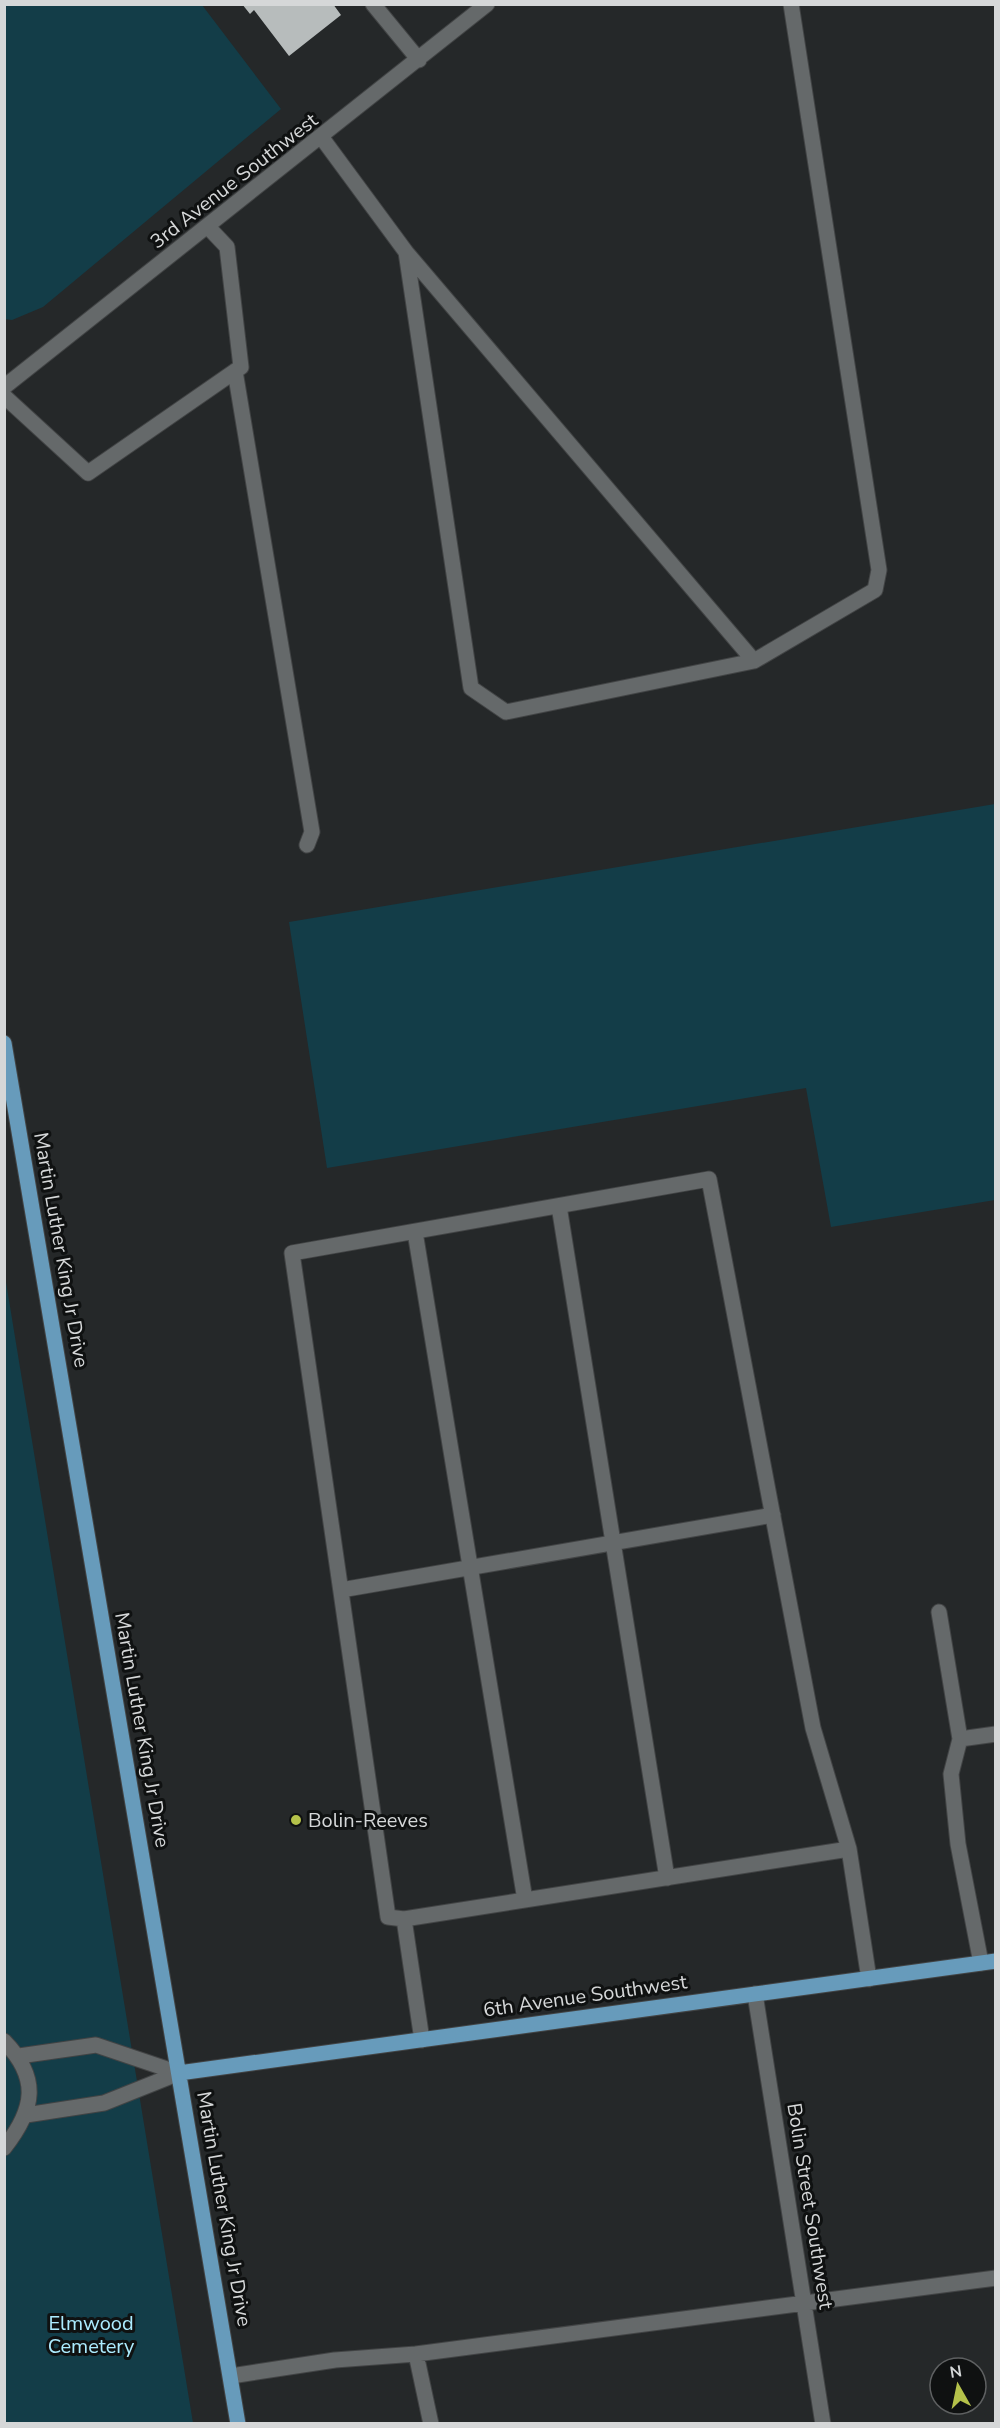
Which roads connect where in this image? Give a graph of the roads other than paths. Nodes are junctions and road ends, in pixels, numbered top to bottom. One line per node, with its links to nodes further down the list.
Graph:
1 (373, 4): 4 (street)
2 (487, 4): 4 (street, 3rd Avenue Southwest)
3 (790, 4): 11 (street)
4 (418, 60): 5 (street, 3rd Avenue Southwest)
5 (322, 138): 6 (street, 3rd Avenue Southwest); 7 (street)
6 (208, 228): 8 (street); 9 (street, 3rd Avenue Southwest)
7 (406, 252): 11 (street); 11 (street)
8 (235, 371): 10 (street); 12 (street)
9 (4, 387)
10 (4, 396)
11 (754, 661)
12 (307, 845)
13 (4, 1043): 33 (main road, Martin Luther King Jr Drive)
14 (559, 1206): 15 (street); 16 (street); 17 (street)
15 (415, 1232): 18 (street); 19 (street)
16 (773, 1515): 17 (street); 23 (street)
17 (613, 1544): 18 (street); 24 (street)
18 (470, 1569): 19 (street); 25 (street)
19 (341, 1590): 26 (street)
20 (939, 1612): 22 (street)
21 (996, 1734): 22 (street)
22 (960, 1739): 27 (street)
23 (849, 1850): 24 (street); 28 (street)
24 (667, 1878): 25 (street)
25 (525, 1900): 26 (street)
26 (404, 1919): 30 (street)
27 (988, 1962): 28 (main road, 6th Avenue Southwest)
28 (869, 1979): 29 (main road, 6th Avenue Southwest)
29 (755, 1994): 30 (main road, 6th Avenue Southwest); 37 (street, Bolin Street Southwest)
30 (423, 2040): 33 (main road, 6th Avenue Southwest)
31 (4, 2041): 32 (street)
32 (19, 2056): 33 (street); 34 (street)
33 (179, 2073): 34 (street); 39 (main road, Martin Luther King Jr Drive)
34 (26, 2115): 35 (street)
35 (4, 2148)
36 (996, 2278): 37 (street)
37 (805, 2304): 38 (street); 42 (street, Bolin Street Southwest)
38 (416, 2354): 39 (street); 41 (street)
39 (231, 2376): 40 (main road, Martin Luther King Jr Drive)
40 (238, 2424)
41 (431, 2424)
42 (823, 2424)

